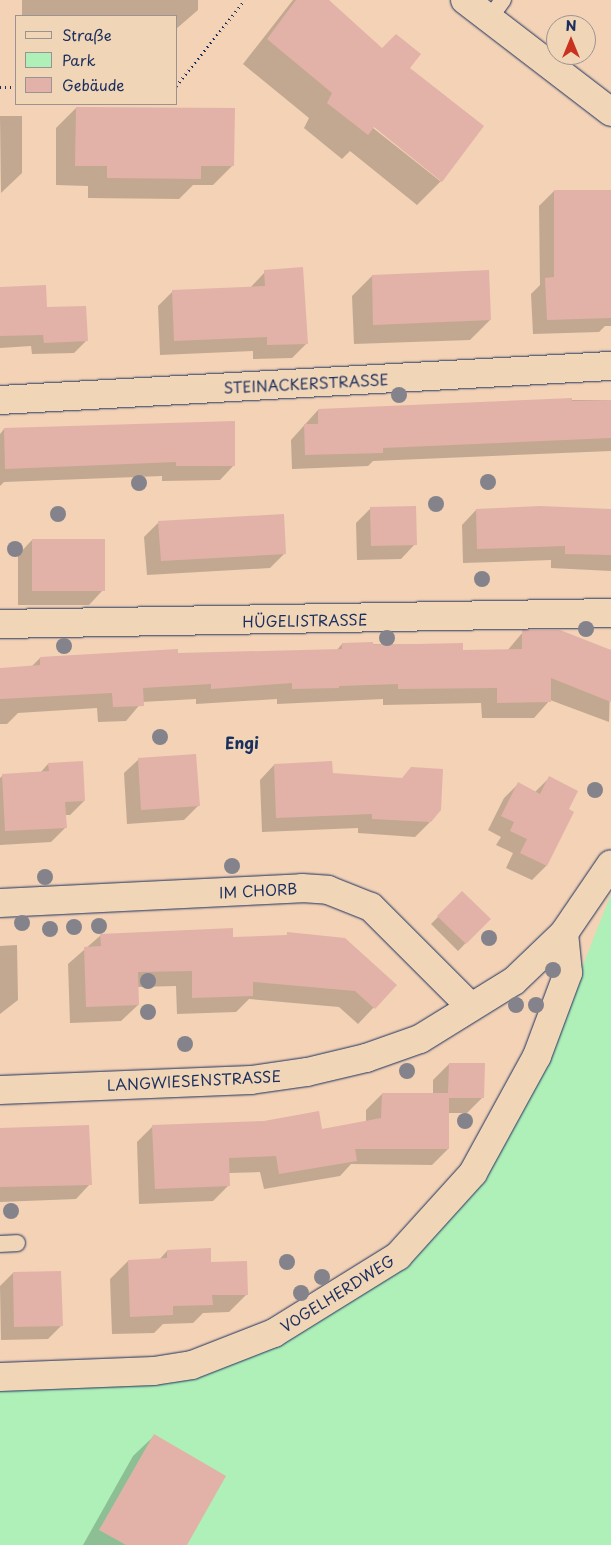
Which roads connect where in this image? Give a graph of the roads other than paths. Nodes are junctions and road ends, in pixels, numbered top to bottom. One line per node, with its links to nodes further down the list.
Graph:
1 (465, 0): 2 (street)
2 (496, 9): 3 (street)
3 (611, 112)
4 (611, 366): 5 (street, STEINACKERSTRASSE)
5 (0, 400)
6 (611, 613): 7 (street, HÜGELISTRASSE)
7 (0, 624)
8 (611, 864): 10 (street, LANGWIESENSTRASSE)
9 (0, 903): 11 (street, IM CHORB)
10 (564, 933): 11 (street, LANGWIESENSTRASSE); 15 (street, VOGELHERDWEG)
11 (471, 1007): 12 (street, LANGWIESENSTRASSE)
12 (0, 1090)
13 (17, 1243): 14 (lane)
14 (0, 1244)
15 (0, 1377)

